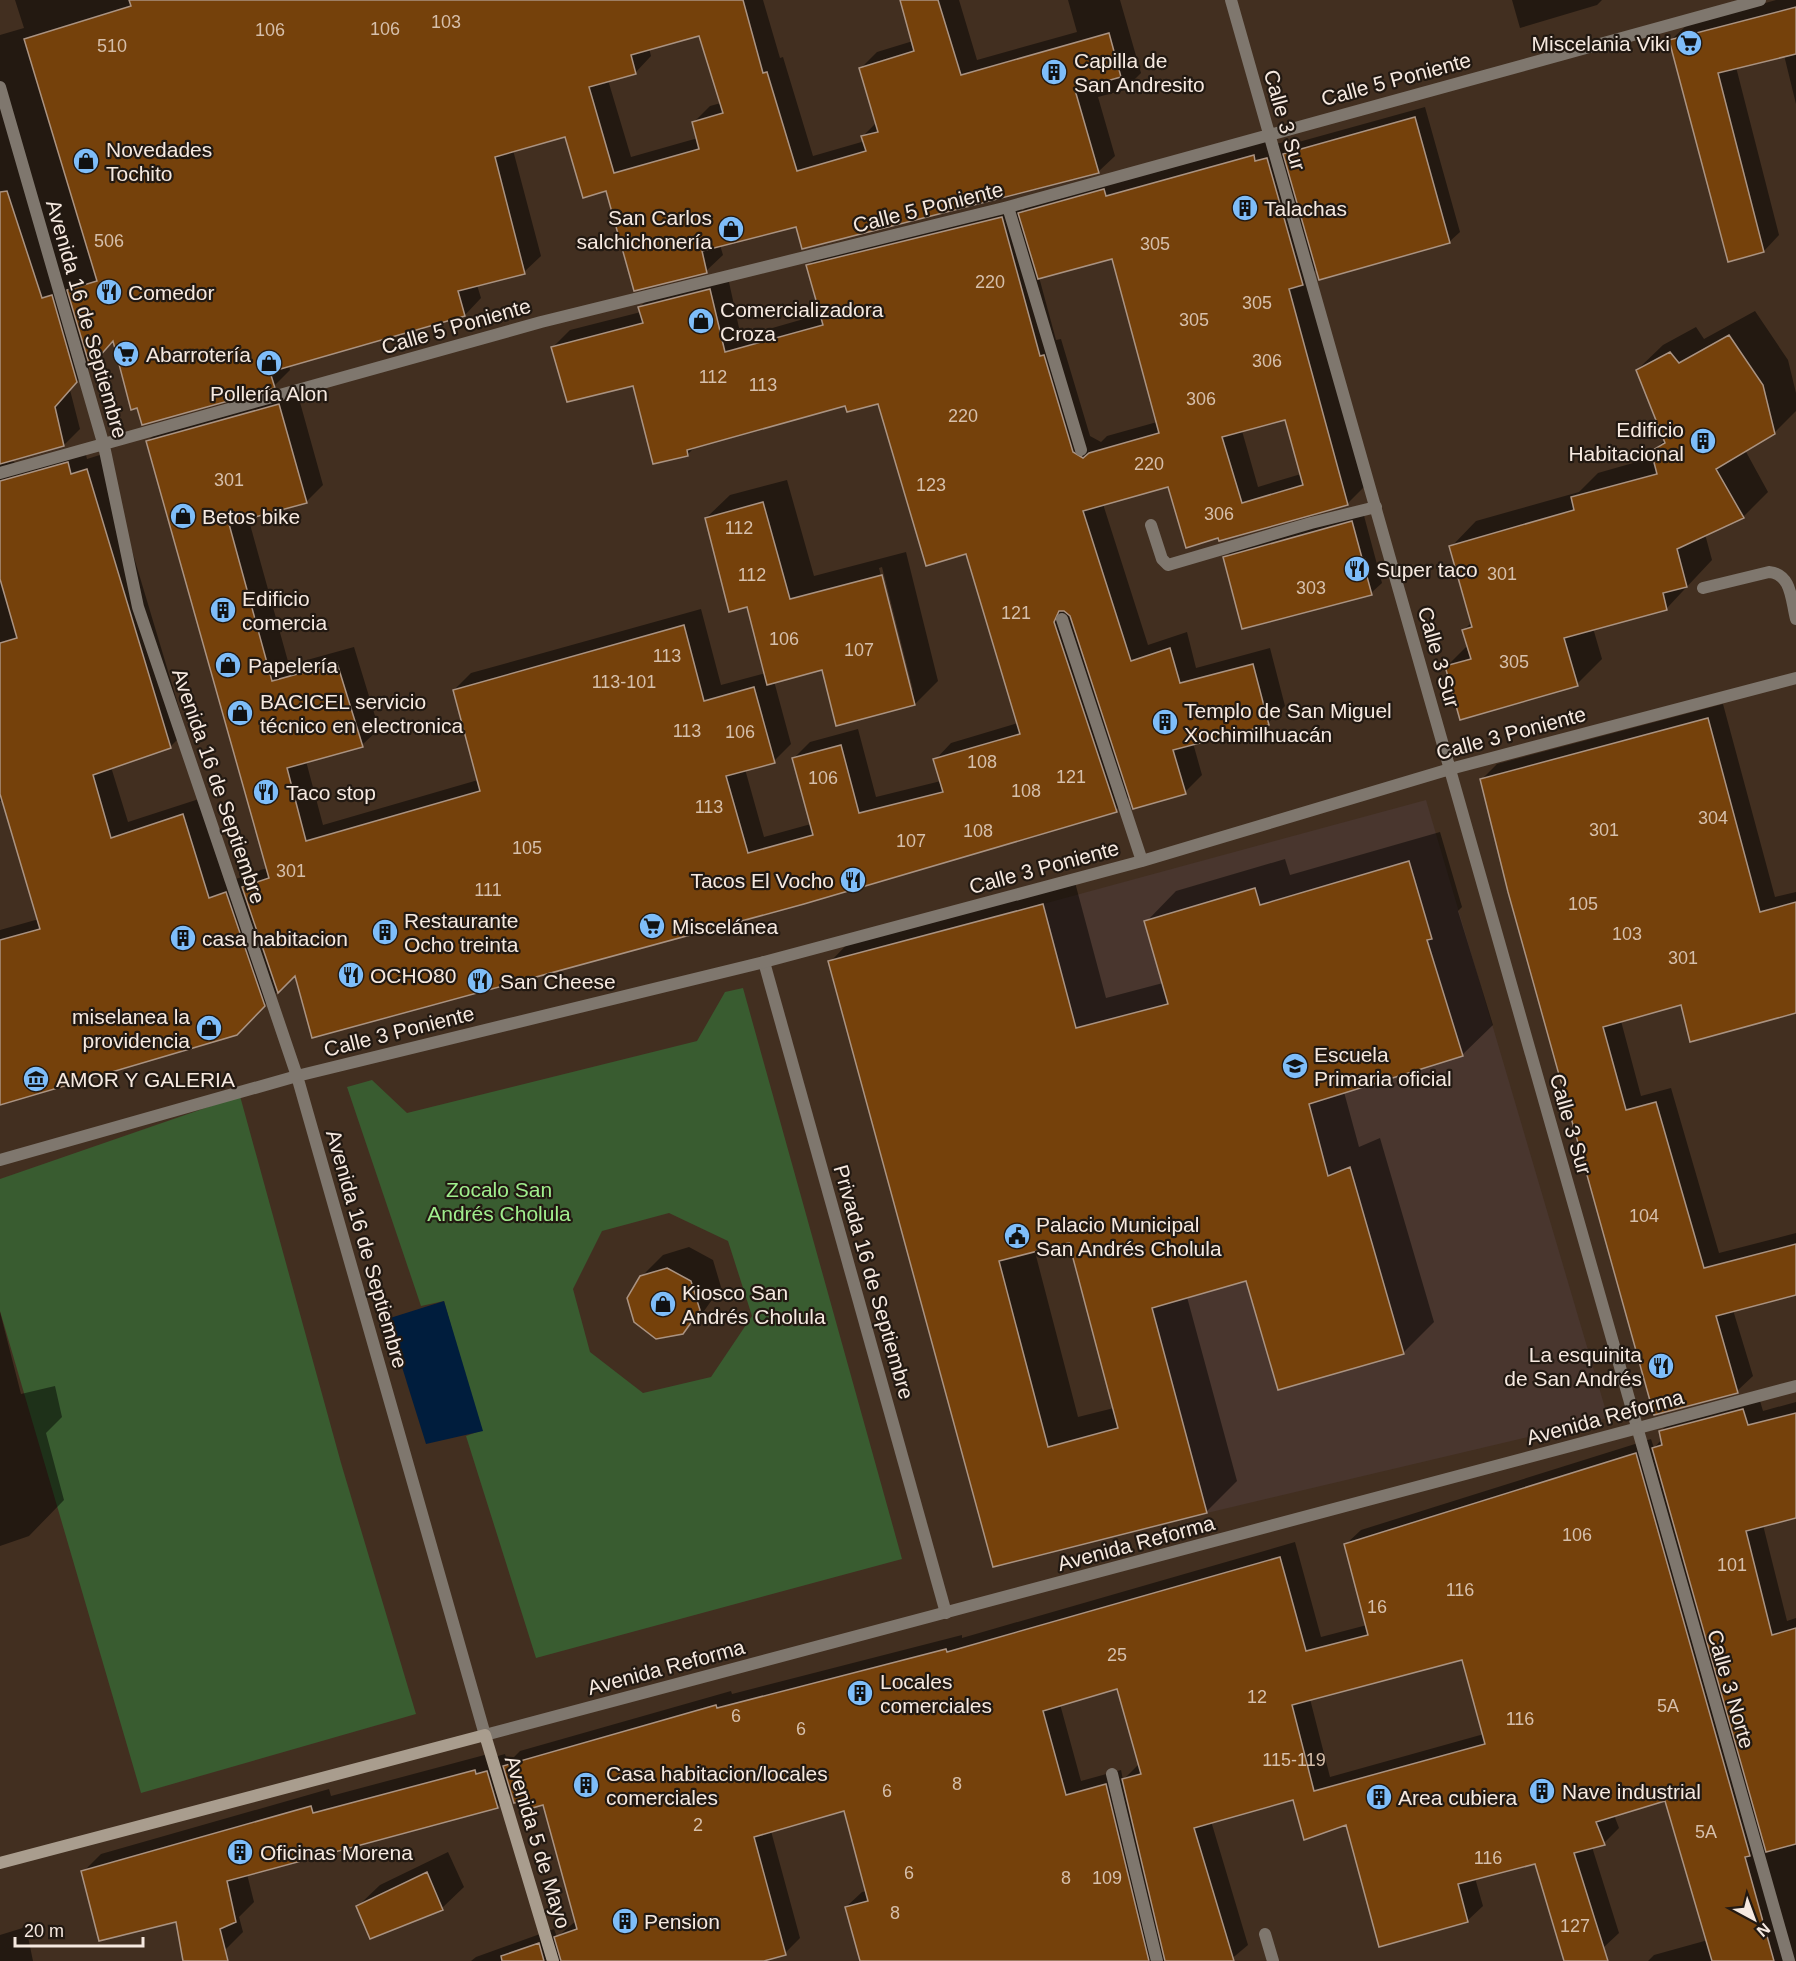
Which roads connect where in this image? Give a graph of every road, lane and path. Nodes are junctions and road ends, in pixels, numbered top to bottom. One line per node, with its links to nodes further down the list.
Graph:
1 (1231, 0): 4 (street, Calle 3 Sur)
2 (1760, 0): 4 (street, Calle 5 Poniente)
3 (0, 87): 6 (street, Avenida 16 de Septiembre)
4 (1269, 134): 5 (street, Calle 5 Poniente); 9 (street, Calle 3 Sur)
5 (1008, 207): 6 (street, Calle 5 Poniente); 7 (street)
6 (104, 446): 8 (street, Calle 5 Poniente); 18 (street, Avenida 16 de Septiembre)
7 (1081, 450)
8 (0, 473)
9 (1376, 507): 10 (street); 15 (street, Calle 3 Sur)
10 (1151, 525)
11 (1703, 588): 13 (street)
12 (1062, 619): 16 (street)
13 (1796, 619)
14 (1796, 678): 15 (street, Calle 3 Poniente)
15 (1450, 769): 16 (street, Calle 3 Poniente); 21 (street, Calle 3 Sur)
16 (1142, 861): 17 (street, Calle 3 Poniente)
17 (764, 962): 18 (street, Calle 3 Poniente); 22 (street, Privada 16 de Septiembre)
18 (297, 1076): 19 (street, Calle 3 Poniente); 23 (street, Avenida 16 de Septiembre)
19 (0, 1160)
20 (1796, 1386): 21 (street, Avenida Reforma)
21 (1636, 1429): 22 (street, Avenida Reforma); 30 (street, Calle 3 Norte)
22 (946, 1612): 23 (street, Avenida Reforma)
23 (485, 1735): 25 (main road); 27 (main road, Avenida 5 de Mayo)
24 (1112, 1774): 28 (street)
25 (0, 1863)
26 (1265, 1934): 29 (street)
27 (553, 1961)
28 (1157, 1961)
29 (1273, 1961)
30 (1789, 1961)

